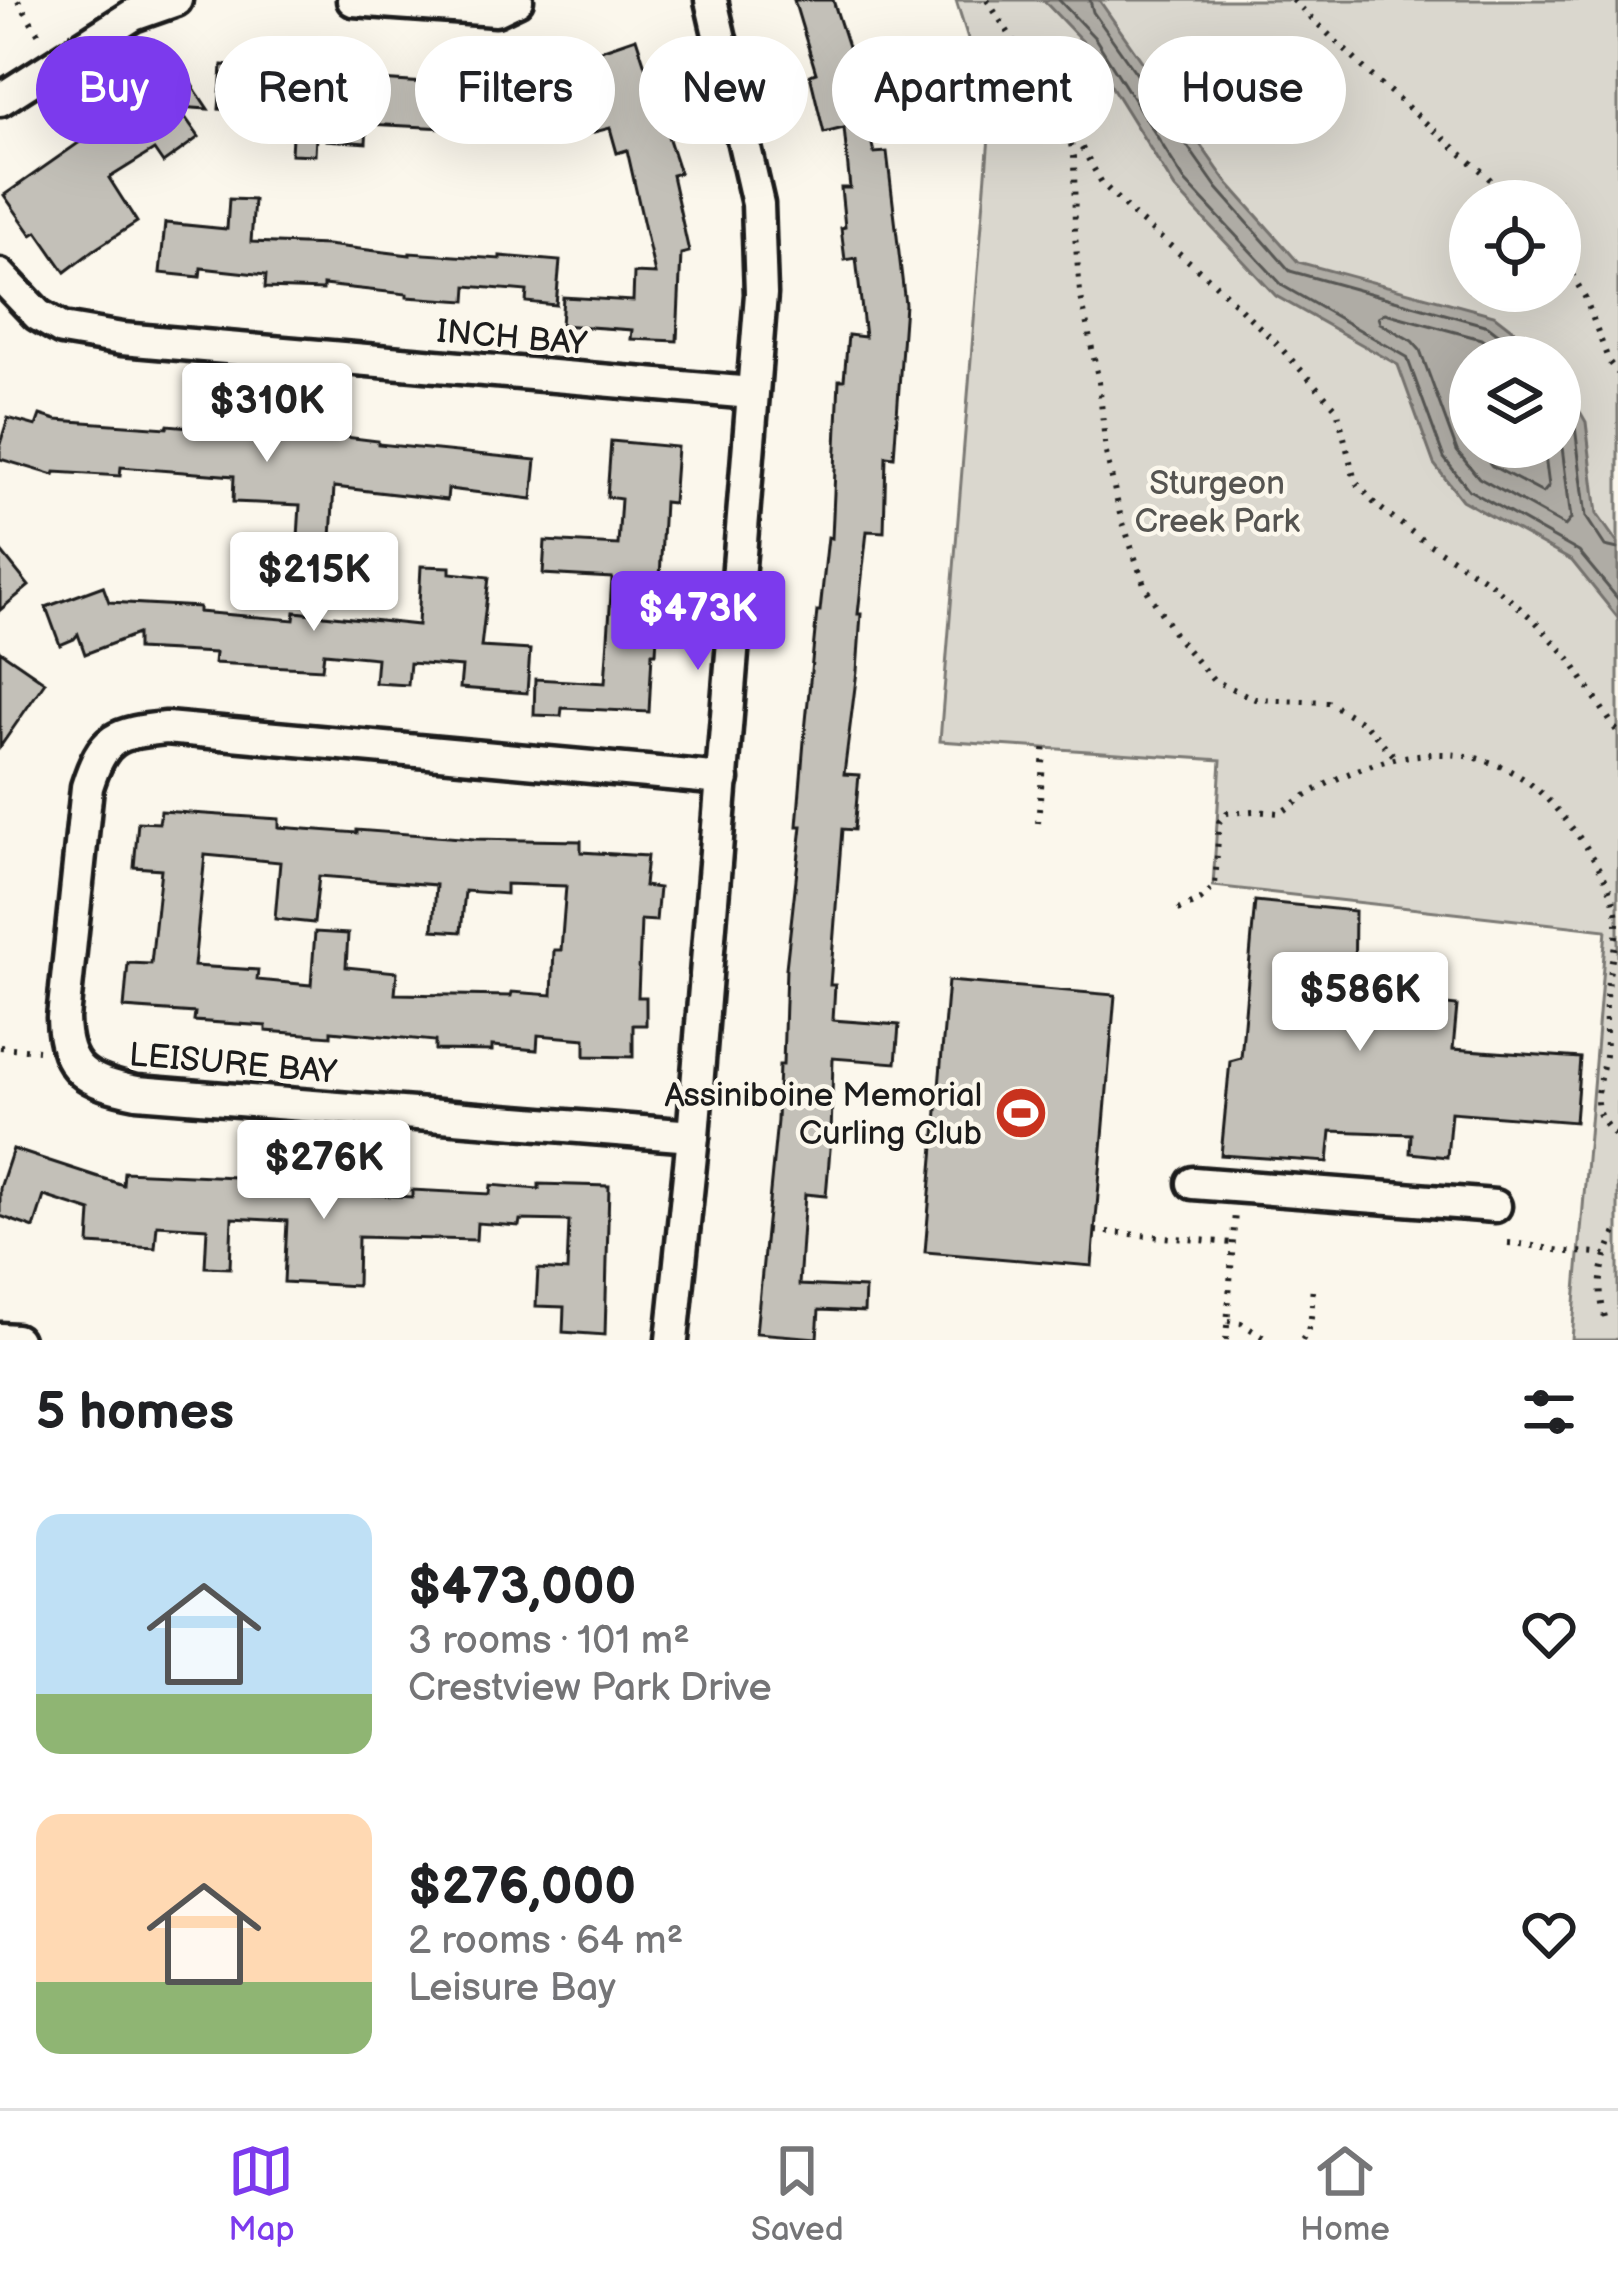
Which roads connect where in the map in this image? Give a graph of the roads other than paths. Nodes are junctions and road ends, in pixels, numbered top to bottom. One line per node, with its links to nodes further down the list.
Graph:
1 (176, 0): 5 (street)
2 (353, 0): 3 (street)
3 (517, 0)
4 (711, 0): 7 (street)
5 (0, 100)
6 (0, 275): 7 (street, INCH BAY)
7 (752, 393): 8 (street)
8 (723, 778): 9 (street); 9 (street, LEISURE BAY)
9 (693, 1136): 14 (street)
10 (1193, 1183): 11 (street)
11 (1496, 1206)
12 (0, 1339): 13 (street)
13 (16, 1340)
14 (672, 1340)

